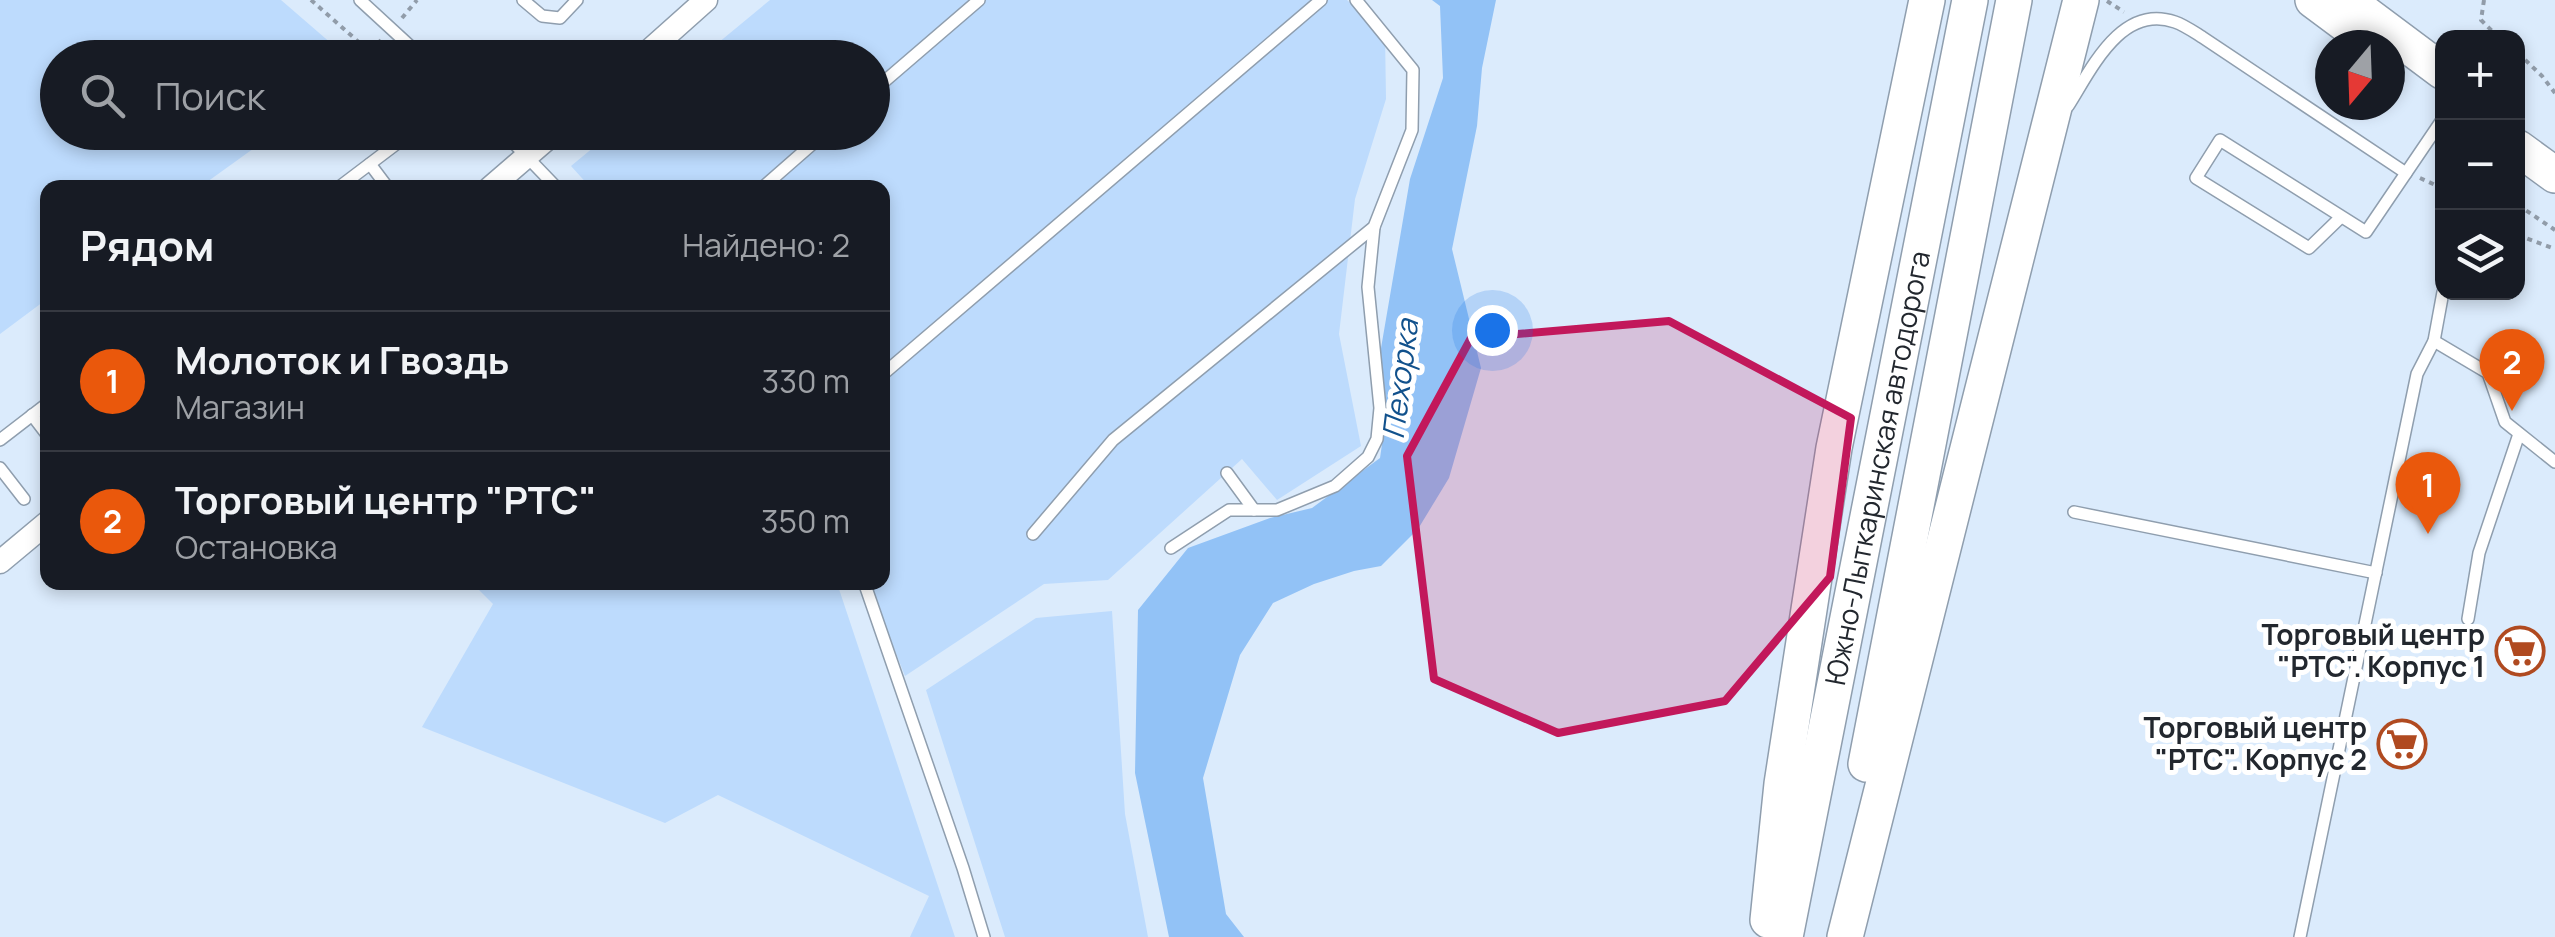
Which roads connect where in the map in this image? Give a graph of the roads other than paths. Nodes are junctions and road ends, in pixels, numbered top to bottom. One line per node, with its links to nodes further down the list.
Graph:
1 (360, 0): 15 (lane)
2 (523, 0): 3 (lane)
3 (576, 0)
4 (706, 0): 16 (street)
5 (980, 0): 19 (lane)
6 (1321, 0): 43 (lane)
7 (1356, 0): 40 (lane)
8 (1928, 0): 63 (main road)
9 (1970, 0): 64 (main road, Южно-Лыткаринская автодорога)
10 (2014, 0): 65 (main road, Южно-Лыткаринская автодорога)
11 (2082, 0): 66 (main road)
12 (2313, 0): 14 (main road)
13 (2347, 0): 17 (main road)
14 (2353, 30)
15 (403, 40)
16 (661, 40)
17 (2435, 67)
18 (2405, 69): 20 (main road)
19 (890, 77)
20 (2435, 91)
21 (2058, 120): 32 (lane)
22 (2525, 129): 28 (main road)
23 (2435, 130): 32 (lane)
24 (388, 150): 31 (lane)
25 (522, 150): 30 (lane)
26 (535, 150): 30 (street)
27 (805, 150): 38 (lane)
28 (2555, 151)
29 (2525, 153): 33 (main road)
30 (528, 156): 36 (street); 37 (lane)
31 (370, 164): 34 (lane); 35 (lane)
32 (2406, 173): 39 (lane)
33 (2555, 175)
34 (349, 180)
35 (382, 180)
36 (500, 180)
37 (550, 180)
38 (771, 180)
39 (2342, 217): 39 (lane)
40 (1374, 226): 53 (lane); 56 (lane)
41 (2442, 300): 42 (lane)
42 (2434, 341): 47 (lane); 59 (lane)
43 (890, 368)
44 (40, 410): 45 (lane)
45 (32, 415): 46 (lane); 48 (lane)
46 (40, 426)
47 (2519, 434): 49 (lane); 61 (lane)
48 (0, 440)
49 (2555, 462)
50 (0, 468): 52 (lane)
51 (1227, 473): 53 (lane)
52 (24, 499)
53 (1254, 510): 57 (lane)
54 (2074, 512): 59 (lane)
55 (40, 529): 58 (street)
56 (1033, 534)
57 (1171, 548)
58 (0, 562)
59 (2376, 574): 67 (lane)
60 (867, 590): 62 (lane)
61 (2468, 619)
62 (984, 937)
63 (1766, 937)
64 (1785, 937)
65 (1833, 937)
66 (1845, 937)
67 (2300, 937)

